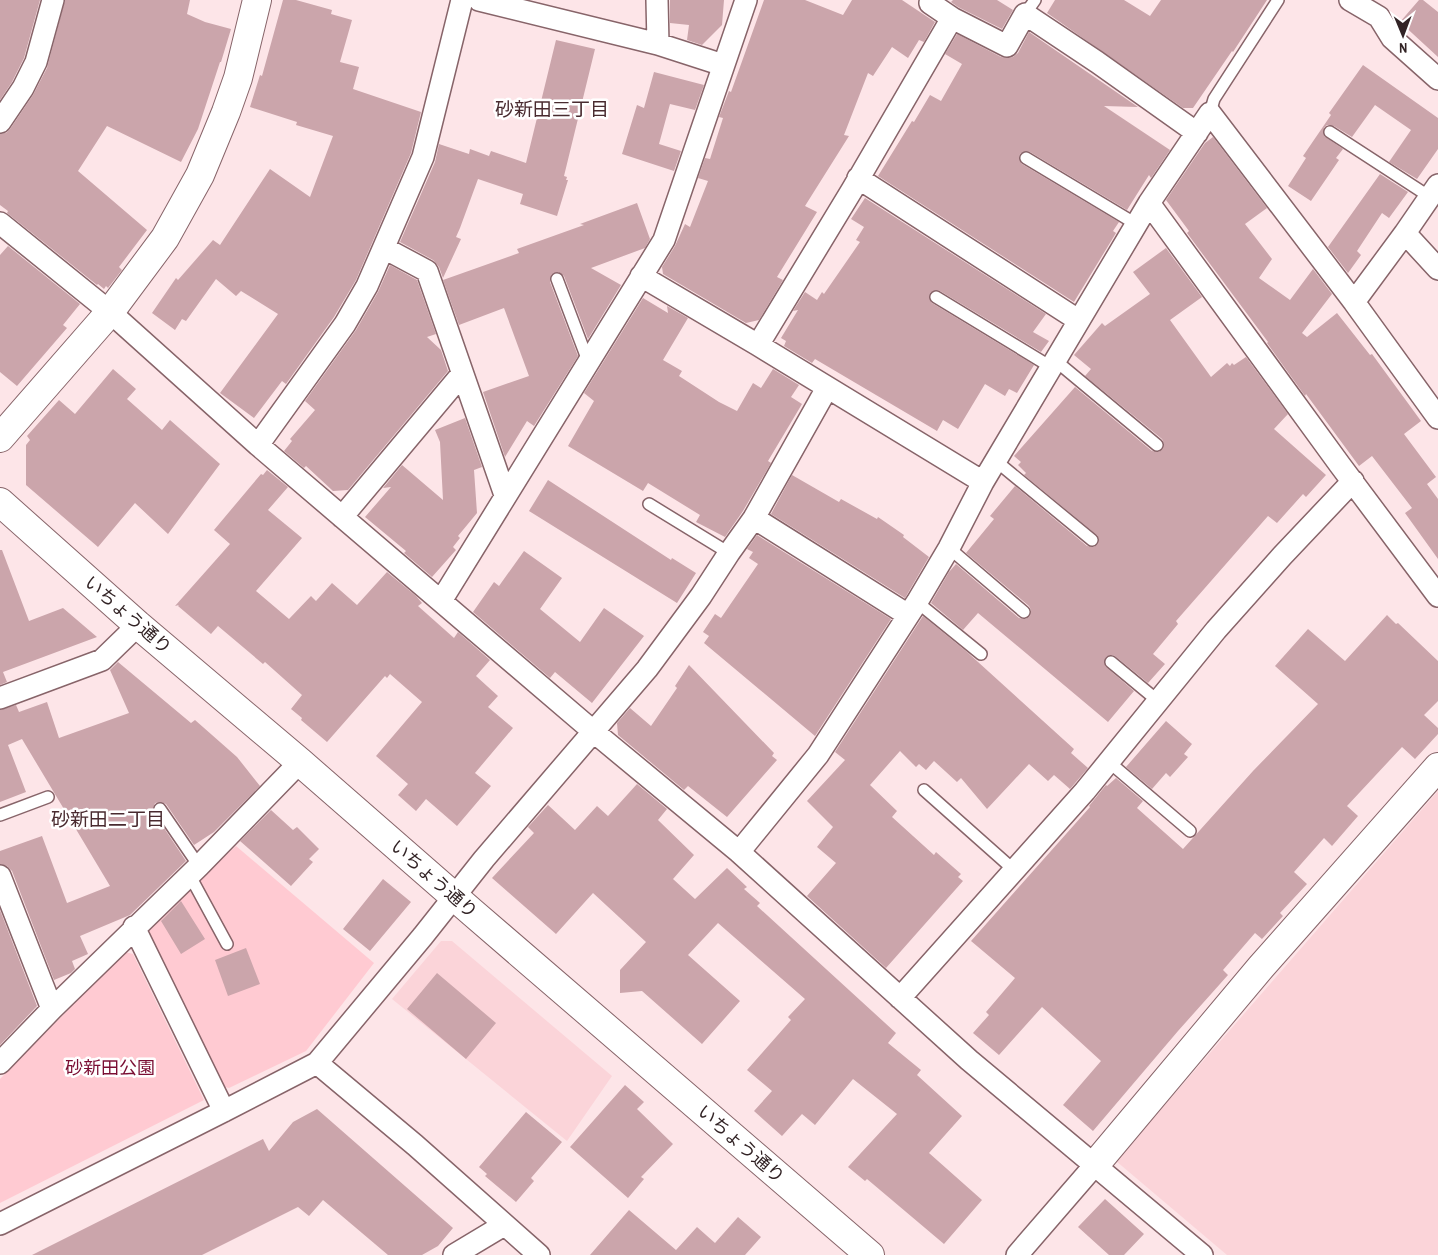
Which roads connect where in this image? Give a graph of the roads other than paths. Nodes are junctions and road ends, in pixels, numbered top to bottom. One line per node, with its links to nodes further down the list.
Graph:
1 (54, 0): 16 (street)
2 (257, 0): 32 (street)
3 (462, 0): 26 (street)
4 (479, 0): 12 (street)
5 (657, 0): 12 (street)
6 (746, 0): 13 (street)
7 (932, 0): 11 (street)
8 (1278, 0): 15 (lane)
9 (1350, 0): 14 (street)
10 (1030, 7): 11 (street); 18 (street)
11 (952, 18): 20 (street)
12 (658, 44): 13 (street)
13 (723, 65): 28 (street)
14 (1438, 79)
15 (1210, 113): 18 (street); 31 (street)
16 (0, 122)
17 (1330, 132): 21 (lane)
18 (1197, 133): 22 (street)
19 (1026, 158): 24 (lane)
20 (858, 178): 33 (street); 34 (street)
21 (1434, 191): 25 (street)
22 (1149, 203): 24 (street); 44 (street)
23 (0, 223): 32 (street)
24 (1136, 224): 33 (street)
25 (1406, 233): 27 (street); 31 (street)
26 (384, 248): 37 (street); 41 (street)
27 (1438, 269)
28 (640, 276): 34 (street); 35 (street)
29 (557, 279): 35 (lane)
30 (936, 297): 36 (lane)
31 (1354, 302): 39 (street)
32 (110, 312): 40 (street); 41 (street)
33 (1078, 320): 36 (street)
34 (758, 345): 38 (street)
35 (588, 361): 46 (street)
36 (1053, 364): 42 (lane); 43 (street)
37 (462, 374): 46 (street); 49 (street)
38 (827, 388): 45 (street); 50 (street)
39 (1438, 418)
40 (0, 438)
41 (258, 445): 49 (street)
42 (1157, 445)
43 (996, 461): 45 (street); 51 (lane)
44 (1353, 481): 54 (street); 62 (street)
45 (983, 482): 52 (street)
46 (505, 494): 55 (street)
47 (0, 502): 58 (street, いちょう通り)
48 (649, 504): 53 (lane)
49 (342, 517): 55 (street)
50 (754, 518): 53 (street); 56 (street)
51 (1092, 540)
52 (950, 548): 56 (street); 57 (lane)
53 (729, 553): 63 (street)
54 (1438, 596)
55 (441, 601): 63 (street)
56 (913, 608): 59 (lane); 72 (street)
57 (1024, 612)
58 (138, 625): 61 (street); 64 (street, いちょう通り)
59 (981, 654)
60 (1111, 662): 62 (lane)
61 (0, 698)
62 (1158, 701): 65 (street)
63 (594, 732): 72 (street); 76 (street)
64 (300, 762): 73 (street); 76 (street, いちょう通り)
65 (1109, 762): 71 (lane); 74 (street)
66 (1438, 767): 84 (street)
67 (924, 790): 74 (lane)
68 (48, 797): 70 (lane)
69 (160, 809): 73 (lane)
70 (0, 816)
71 (1190, 831)
72 (738, 852): 79 (street)
73 (194, 870): 77 (street); 78 (lane)
74 (1014, 870): 79 (street)
75 (0, 876): 80 (street)
76 (454, 896): 82 (street); 89 (street, いちょう通り)
77 (134, 927): 80 (street); 83 (street)
78 (227, 944)
79 (900, 998): 84 (street)
80 (52, 1009): 81 (street)
81 (0, 1063)
82 (317, 1063): 83 (street); 86 (street)
83 (224, 1112): 85 (street)
84 (1094, 1166): 90 (street); 91 (street)
85 (0, 1224)
86 (504, 1225): 87 (street); 88 (street)
87 (454, 1255)
88 (539, 1255)
89 (870, 1255)
90 (1017, 1255)
91 (1202, 1255)

